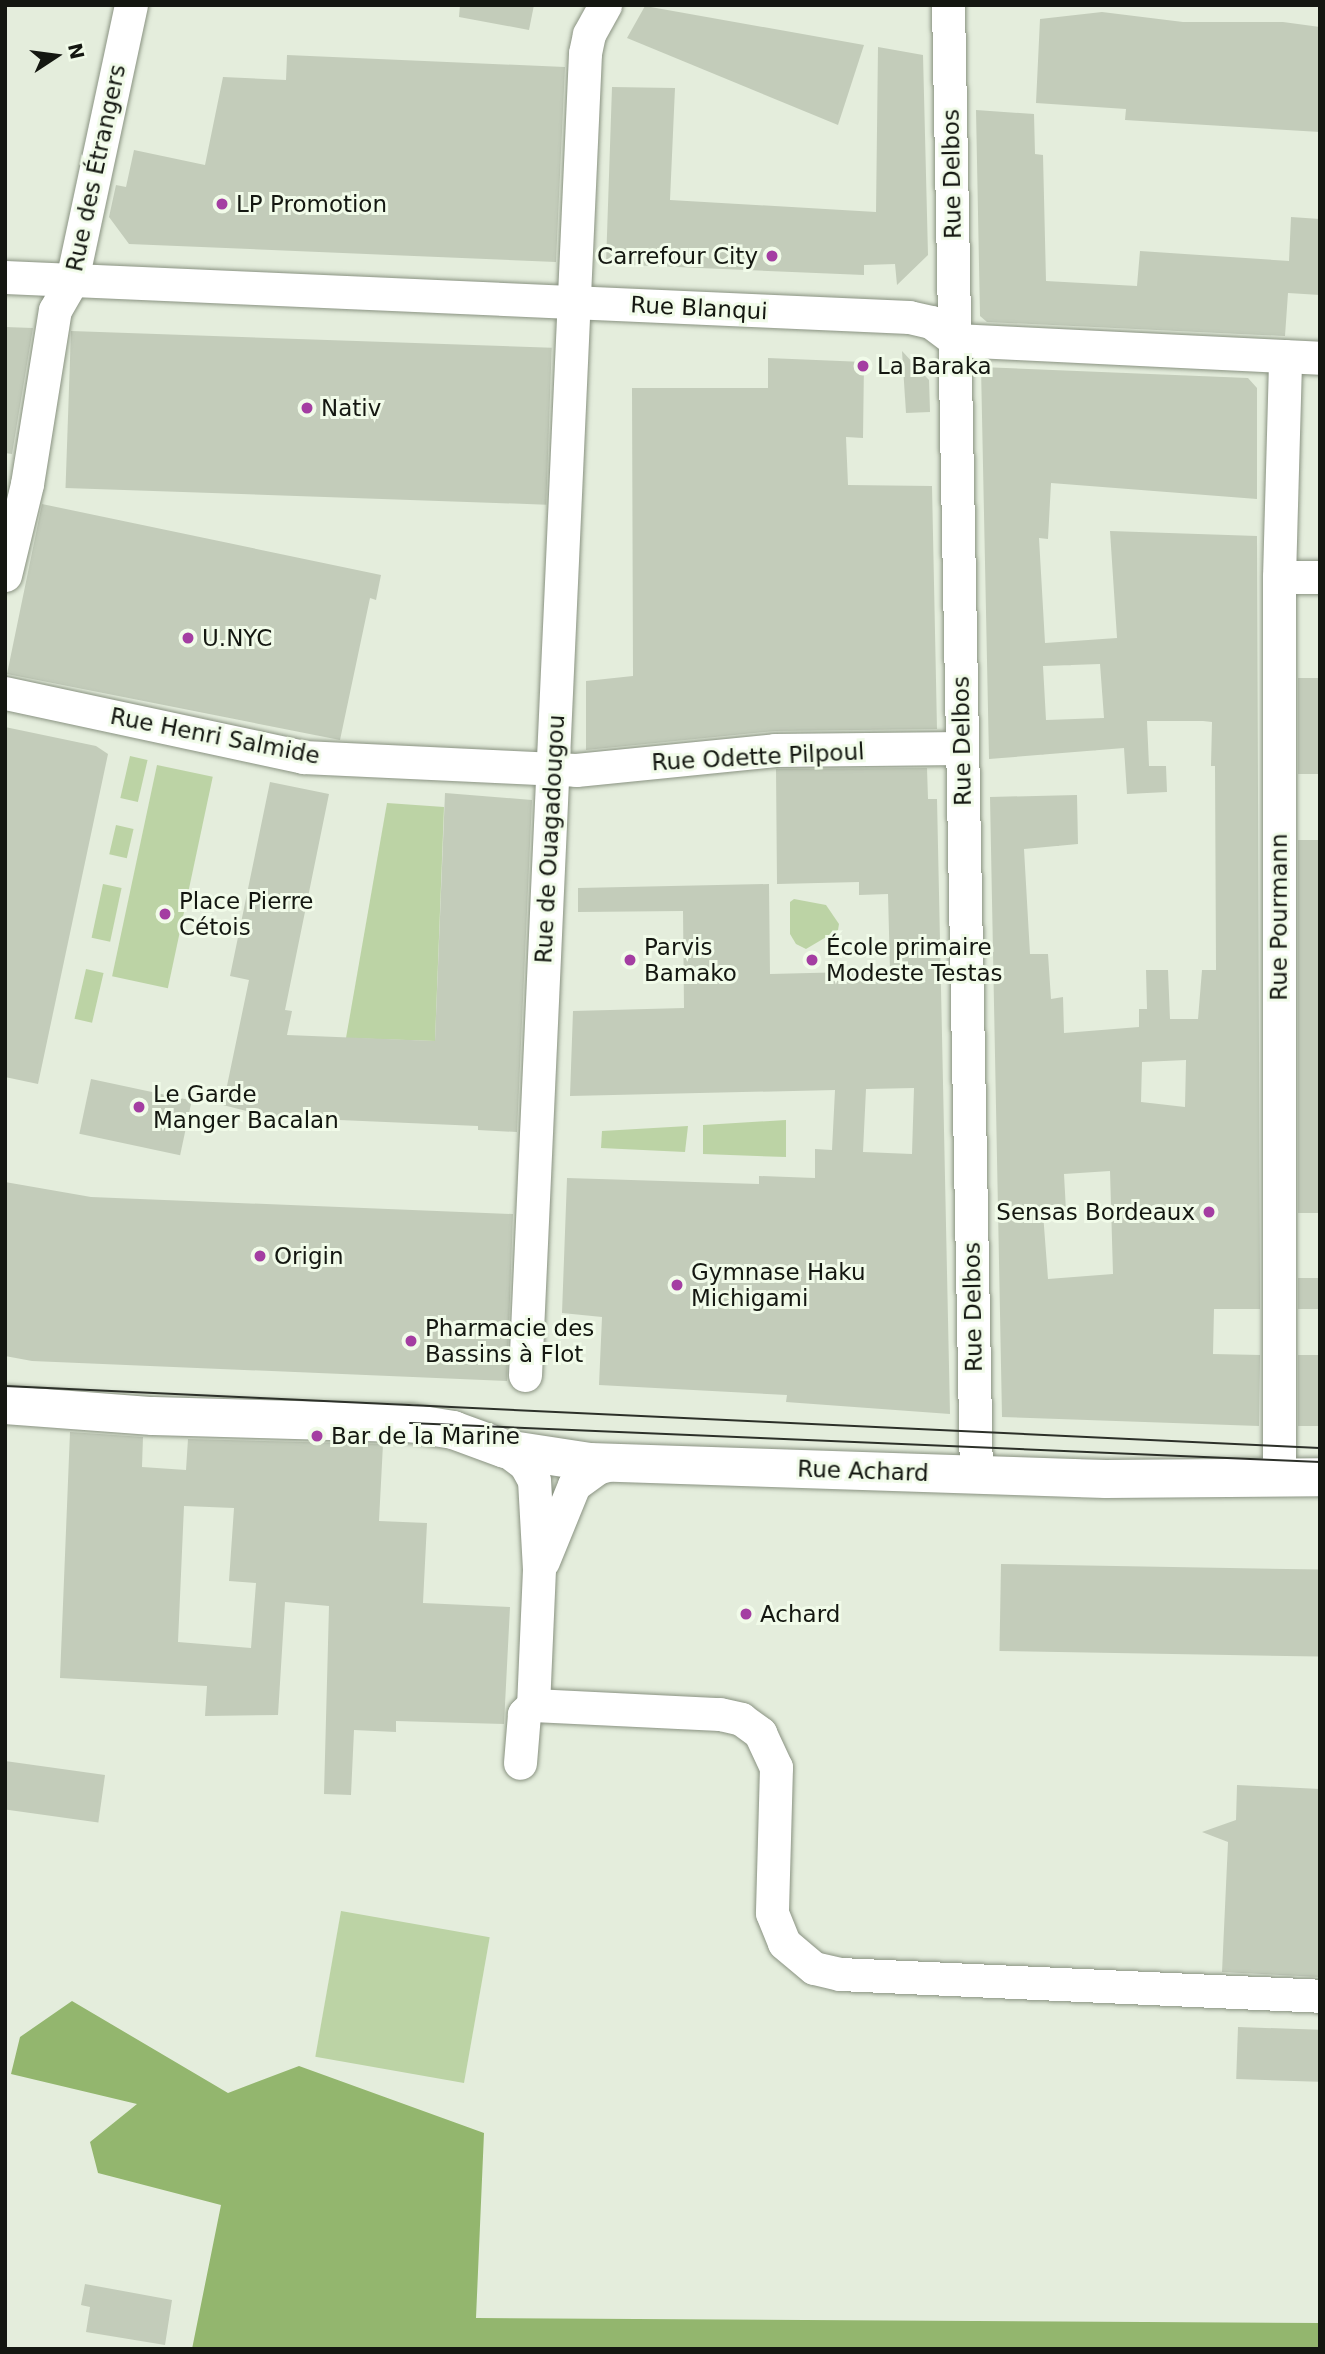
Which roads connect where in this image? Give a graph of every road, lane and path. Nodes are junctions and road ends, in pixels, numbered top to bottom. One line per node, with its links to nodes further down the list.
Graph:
1 (131, 5): 5 (street, Rue des Étrangers)
2 (605, 5): 6 (street, Rue de Ouagadougou)
3 (948, 5): 7 (street, Rue Delbos)
4 (5, 277): 5 (street, Rue Blanqui)
5 (72, 280): 6 (street, Rue Blanqui); 10 (street, Rue des Étrangers)
6 (575, 303): 7 (street, Rue Blanqui); 15 (street, Rue de Ouagadougou)
7 (955, 340): 8 (street); 14 (street, Rue Delbos)
8 (1285, 356): 9 (street); 12 (street, Rue Pourmann)
9 (1320, 358)
10 (5, 575)
11 (1320, 576): 12 (street)
12 (1279, 577): 21 (street, Rue Pourmann)
13 (5, 693): 15 (street, Rue Henri Salmide)
14 (962, 748): 15 (street, Rue Odette Pilpoul); 20 (street, Rue Delbos)
15 (553, 769): 16 (street, Rue de Ouagadougou)
16 (525, 1375)
17 (5, 1405): 18 (street, Rue Achard)
18 (505, 1448): 19 (street, Rue Achard); 23 (street)
19 (618, 1462): 20 (street, Rue Achard); 23 (street)
20 (976, 1476): 21 (street, Rue Achard)
21 (1279, 1477): 22 (street, Rue Achard)
22 (1320, 1477)
23 (539, 1569): 24 (street)
24 (533, 1705): 25 (street); 26 (street)
25 (520, 1763)
26 (1320, 1996)

